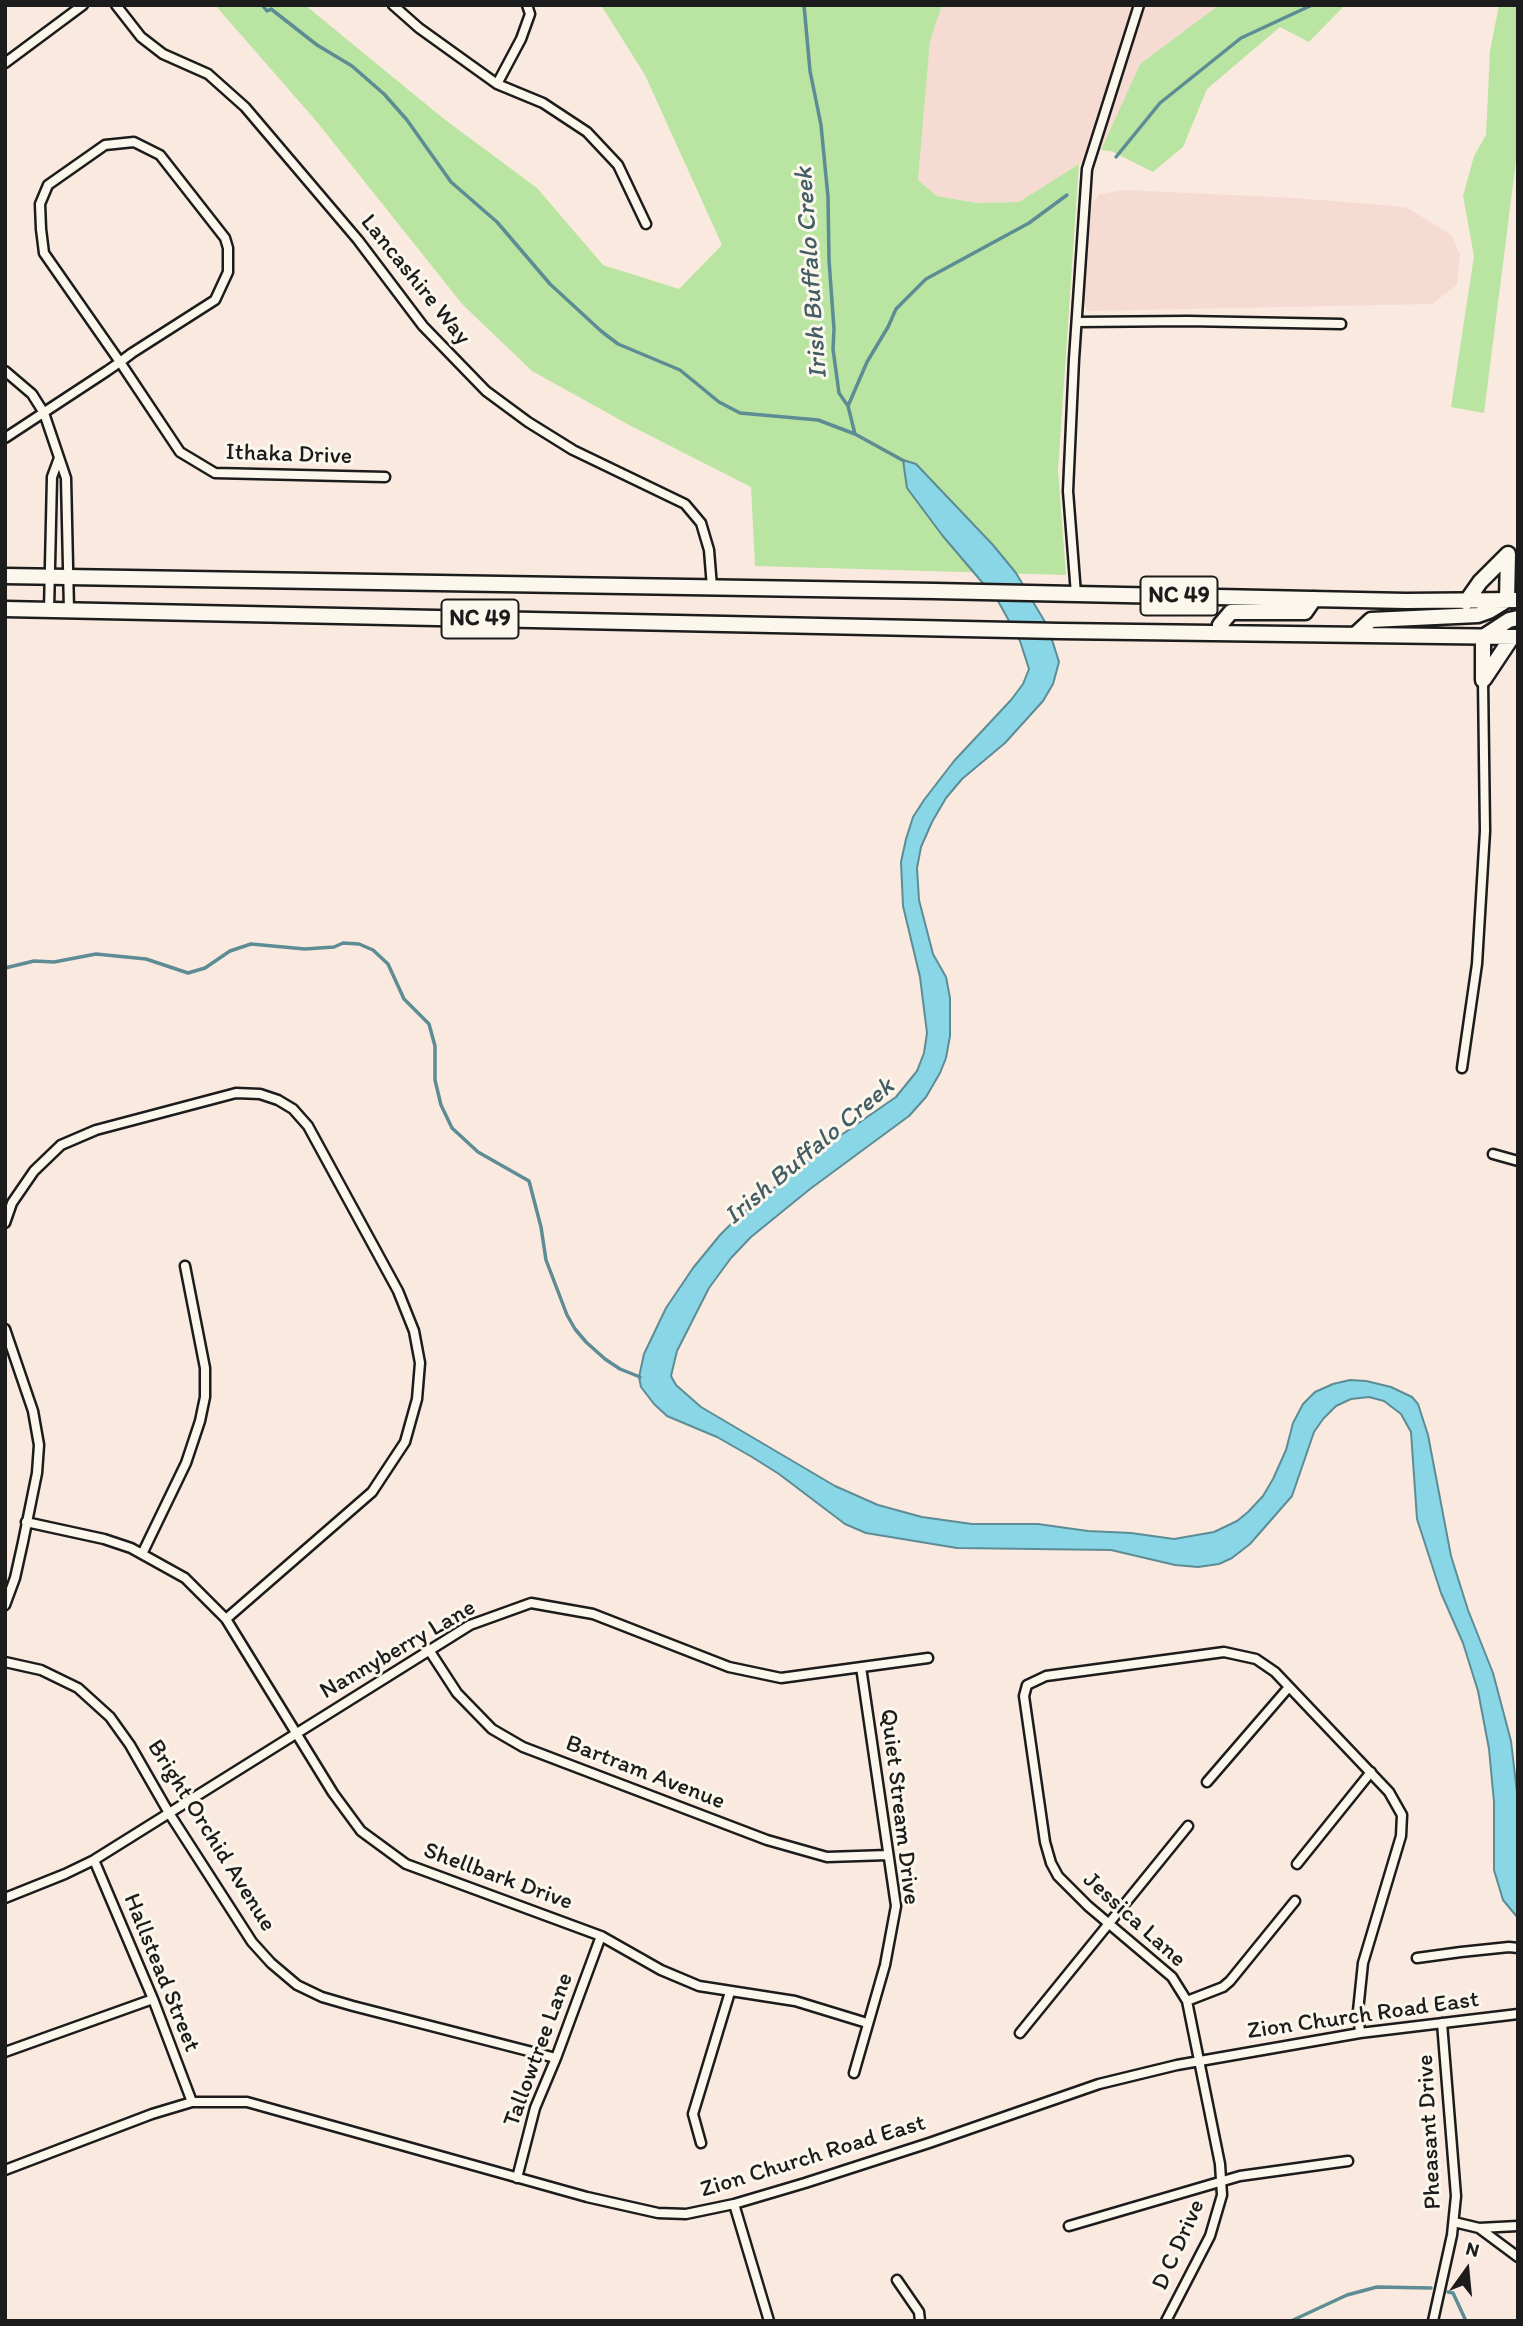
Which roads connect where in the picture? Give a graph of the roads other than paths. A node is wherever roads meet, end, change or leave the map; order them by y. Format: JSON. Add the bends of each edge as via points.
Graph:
{"nodes":[{"id":1,"x":83,"y":5,"type":"edge"},
{"id":2,"x":116,"y":5,"type":"edge"},
{"id":3,"x":393,"y":5,"type":"edge"},
{"id":4,"x":527,"y":5,"type":"edge"},
{"id":5,"x":1139,"y":5,"type":"edge"},
{"id":6,"x":5,"y":63,"type":"edge"},
{"id":7,"x":497,"y":84,"type":"junction"},
{"id":8,"x":646,"y":224,"type":"dead end"},
{"id":9,"x":1077,"y":322,"type":"junction"},
{"id":10,"x":1341,"y":324,"type":"dead end"},
{"id":11,"x":120,"y":362,"type":"junction"},
{"id":12,"x":5,"y":372,"type":"edge"},
{"id":13,"x":44,"y":413,"type":"junction"},
{"id":14,"x":5,"y":438,"type":"edge"},
{"id":15,"x":59,"y":458,"type":"junction"},
{"id":16,"x":386,"y":477,"type":"dead end"},
{"id":17,"x":5,"y":576,"type":"edge"},
{"id":18,"x":50,"y":577,"type":"junction"},
{"id":19,"x":68,"y":577,"type":"junction"},
{"id":20,"x":712,"y":587,"type":"junction"},
{"id":21,"x":1076,"y":594,"type":"junction"},
{"id":22,"x":1314,"y":599,"type":"junction"},
{"id":23,"x":1512,"y":600,"type":"edge"},
{"id":24,"x":1466,"y":602,"type":"junction"},
{"id":25,"x":5,"y":608,"type":"edge"},
{"id":26,"x":49,"y":610,"type":"junction"},
{"id":27,"x":69,"y":610,"type":"junction"},
{"id":28,"x":1518,"y":618,"type":"edge"},
{"id":29,"x":1220,"y":632,"type":"junction"},
{"id":30,"x":1356,"y":634,"type":"junction"},
{"id":31,"x":1483,"y":637,"type":"junction"},
{"id":32,"x":1515,"y":637,"type":"edge"},
{"id":33,"x":1483,"y":680,"type":"junction"},
{"id":34,"x":1462,"y":1068,"type":"dead end"},
{"id":35,"x":1493,"y":1154,"type":"dead end"},
{"id":36,"x":1518,"y":1161,"type":"edge"},
{"id":37,"x":5,"y":1223,"type":"edge"},
{"id":38,"x":186,"y":1266,"type":"dead end"},
{"id":39,"x":5,"y":1329,"type":"edge"},
{"id":40,"x":26,"y":1522,"type":"junction"},
{"id":41,"x":143,"y":1552,"type":"junction"},
{"id":42,"x":5,"y":1605,"type":"edge"},
{"id":43,"x":226,"y":1619,"type":"junction"},
{"id":44,"x":429,"y":1650,"type":"junction"},
{"id":45,"x":928,"y":1658,"type":"dead end"},
{"id":46,"x":5,"y":1662,"type":"edge"},
{"id":47,"x":861,"y":1667,"type":"junction"},
{"id":48,"x":1289,"y":1687,"type":"junction"},
{"id":49,"x":295,"y":1733,"type":"junction"},
{"id":50,"x":1371,"y":1772,"type":"junction"},
{"id":51,"x":1207,"y":1782,"type":"dead end"},
{"id":52,"x":169,"y":1813,"type":"junction"},
{"id":53,"x":1188,"y":1826,"type":"dead end"},
{"id":54,"x":888,"y":1856,"type":"junction"},
{"id":55,"x":94,"y":1860,"type":"junction"},
{"id":56,"x":1297,"y":1864,"type":"dead end"},
{"id":57,"x":5,"y":1898,"type":"edge"},
{"id":58,"x":1294,"y":1901,"type":"dead end"},
{"id":59,"x":1109,"y":1924,"type":"junction"},
{"id":60,"x":601,"y":1936,"type":"junction"},
{"id":61,"x":1518,"y":1948,"type":"edge"},
{"id":62,"x":1417,"y":1958,"type":"dead end"},
{"id":63,"x":730,"y":1992,"type":"junction"},
{"id":64,"x":153,"y":1999,"type":"junction"},
{"id":65,"x":1187,"y":2001,"type":"junction"},
{"id":66,"x":1518,"y":2014,"type":"edge"},
{"id":67,"x":867,"y":2023,"type":"junction"},
{"id":68,"x":1442,"y":2023,"type":"junction"},
{"id":69,"x":1020,"y":2033,"type":"dead end"},
{"id":70,"x":1360,"y":2033,"type":"junction"},
{"id":71,"x":5,"y":2052,"type":"edge"},
{"id":72,"x":556,"y":2058,"type":"junction"},
{"id":73,"x":1199,"y":2060,"type":"junction"},
{"id":74,"x":854,"y":2073,"type":"dead end"},
{"id":75,"x":192,"y":2102,"type":"junction"},
{"id":76,"x":701,"y":2143,"type":"dead end"},
{"id":77,"x":1348,"y":2161,"type":"dead end"},
{"id":78,"x":5,"y":2171,"type":"edge"},
{"id":79,"x":517,"y":2178,"type":"junction"},
{"id":80,"x":1222,"y":2181,"type":"junction"},
{"id":81,"x":734,"y":2204,"type":"junction"},
{"id":82,"x":1454,"y":2222,"type":"junction"},
{"id":83,"x":1069,"y":2225,"type":"dead end"},
{"id":84,"x":1518,"y":2226,"type":"edge"},
{"id":85,"x":1479,"y":2228,"type":"junction"},
{"id":86,"x":1518,"y":2257,"type":"edge"},
{"id":87,"x":897,"y":2280,"type":"dead end"},
{"id":88,"x":769,"y":2321,"type":"edge"},
{"id":89,"x":920,"y":2321,"type":"edge"},
{"id":90,"x":1166,"y":2321,"type":"edge"},
{"id":91,"x":1433,"y":2321,"type":"edge"}],
"edges":[{"from":1,"to":6,"type":"street"},
{"from":2,"to":20,"type":"street","name":"Lancashire Way","via":[[141,37],[163,54],[208,74],[245,107],[358,240],[423,326],[486,391],[573,450],[685,504],[701,523]]},
{"from":3,"to":7,"type":"street"},
{"from":4,"to":7,"type":"street","via":[[530,14],[521,39]]},
{"from":5,"to":9,"type":"street","via":[[1087,169]]},
{"from":7,"to":8,"type":"street","via":[[543,103],[587,132],[618,165]]},
{"from":9,"to":10,"type":"street"},
{"from":9,"to":21,"type":"street","via":[[1068,491]]},
{"from":11,"to":11,"type":"street","via":[[215,300],[228,272],[225,238],[160,155],[134,142],[105,145],[48,184],[40,204],[44,253]]},
{"from":11,"to":13,"type":"street"},
{"from":11,"to":16,"type":"street","name":"Ithaka Drive","via":[[180,452],[215,473]]},
{"from":12,"to":13,"type":"street","via":[[32,394]]},
{"from":13,"to":14,"type":"street"},
{"from":13,"to":15,"type":"street"},
{"from":15,"to":18,"type":"street","via":[[52,477]]},
{"from":15,"to":19,"type":"street","via":[[68,486]]},
{"from":17,"to":18,"type":"highway","number":"NC 49"},
{"from":18,"to":19,"type":"highway","number":"NC 49"},
{"from":18,"to":26,"type":"street"},
{"from":19,"to":20,"type":"highway","number":"NC 49"},
{"from":19,"to":27,"type":"street"},
{"from":20,"to":21,"type":"highway","number":"NC 49"},
{"from":21,"to":22,"type":"highway","number":"NC 49"},
{"from":22,"to":24,"type":"highway","number":"NC 49"},
{"from":22,"to":29,"type":"highway","via":[[1305,612],[1231,612]]},
{"from":23,"to":24,"type":"highway","number":"NC 49"},
{"from":23,"to":24,"type":"highway","via":[[1508,554]]},
{"from":23,"to":30,"type":"highway","via":[[1478,615],[1371,620]]},
{"from":25,"to":26,"type":"highway","number":"NC 49"},
{"from":26,"to":27,"type":"highway","number":"NC 49"},
{"from":27,"to":29,"type":"highway","number":"NC 49"},
{"from":28,"to":31,"type":"highway"},
{"from":29,"to":30,"type":"highway","number":"NC 49"},
{"from":30,"to":31,"type":"highway","number":"NC 49"},
{"from":31,"to":32,"type":"highway","number":"NC 49"},
{"from":31,"to":33,"type":"highway"},
{"from":32,"to":33,"type":"highway"},
{"from":33,"to":34,"type":"street","via":[[1485,831],[1477,964]]},
{"from":35,"to":36,"type":"street"},
{"from":37,"to":43,"type":"street","via":[[12,1203],[34,1171],[61,1146],[96,1130],[236,1093],[278,1100],[308,1126],[414,1331],[420,1363],[417,1399],[405,1442],[372,1492]]},
{"from":38,"to":41,"type":"street","via":[[205,1368],[205,1397],[186,1463]]},
{"from":39,"to":40,"type":"street","via":[[33,1411],[39,1445]]},
{"from":40,"to":41,"type":"street","name":"Shellbark Drive"},
{"from":40,"to":42,"type":"street"},
{"from":41,"to":43,"type":"street","name":"Shellbark Drive","via":[[185,1578]]},
{"from":43,"to":49,"type":"street","name":"Shellbark Drive"},
{"from":44,"to":47,"type":"street","name":"Nannyberry Lane","via":[[470,1625],[531,1603],[593,1614],[729,1667],[781,1678]]},
{"from":44,"to":49,"type":"street","name":"Nannyberry Lane"},
{"from":44,"to":54,"type":"street","name":"Bartram Avenue","via":[[457,1693],[492,1729],[523,1747],[767,1840],[827,1857]]},
{"from":45,"to":47,"type":"street","name":"Nannyberry Lane"},
{"from":46,"to":52,"type":"street","name":"Bright Orchid Avenue","via":[[41,1670],[78,1688],[110,1717]]},
{"from":47,"to":54,"type":"street","name":"Quiet Stream Drive"},
{"from":48,"to":50,"type":"street"},
{"from":48,"to":51,"type":"street"},
{"from":48,"to":59,"type":"street","name":"Jessica Lane","via":[[1255,1659],[1224,1652],[1046,1676],[1027,1685],[1024,1696],[1051,1863],[1058,1876]]},
{"from":49,"to":52,"type":"street","name":"Nannyberry Lane"},
{"from":49,"to":60,"type":"street","name":"Shellbark Drive","via":[[361,1831],[406,1864]]},
{"from":50,"to":56,"type":"street"},
{"from":50,"to":70,"type":"street","via":[[1402,1815],[1401,1836],[1363,1963]]},
{"from":52,"to":55,"type":"street","name":"Nannyberry Lane"},
{"from":52,"to":72,"type":"street","name":"Bright Orchid Avenue","via":[[252,1942],[298,1984],[353,2006]]},
{"from":53,"to":59,"type":"street"},
{"from":54,"to":67,"type":"street","name":"Quiet Stream Drive","via":[[896,1906],[885,1965]]},
{"from":55,"to":57,"type":"street","name":"Nannyberry Lane"},
{"from":55,"to":64,"type":"street","name":"Hallstead Street"},
{"from":58,"to":65,"type":"street","via":[[1230,1982]]},
{"from":59,"to":65,"type":"street","name":"Jessica Lane","via":[[1172,1977]]},
{"from":59,"to":69,"type":"street"},
{"from":60,"to":63,"type":"street","name":"Shellbark Drive","via":[[661,1970],[699,1986]]},
{"from":60,"to":72,"type":"street","name":"Tallowtree Lane"},
{"from":61,"to":62,"type":"street"},
{"from":63,"to":67,"type":"street","name":"Shellbark Drive","via":[[795,2001]]},
{"from":63,"to":76,"type":"street","via":[[693,2114]]},
{"from":64,"to":71,"type":"street"},
{"from":64,"to":75,"type":"street","name":"Hallstead Street"},
{"from":65,"to":73,"type":"street","name":"Jessica Lane"},
{"from":66,"to":68,"type":"street","name":"Zion Church Road East"},
{"from":67,"to":74,"type":"street","name":"Quiet Stream Drive"},
{"from":68,"to":70,"type":"street","name":"Zion Church Road East"},
{"from":68,"to":82,"type":"street","name":"Pheasant Drive","via":[[1456,2196]]},
{"from":70,"to":73,"type":"street","name":"Zion Church Road East"},
{"from":72,"to":79,"type":"street","name":"Tallowtree Lane","via":[[535,2108]]},
{"from":73,"to":80,"type":"street","name":"D C Drive"},
{"from":73,"to":81,"type":"street","name":"Zion Church Road East","via":[[1099,2084]]},
{"from":75,"to":78,"type":"street","name":"Zion Church Road East"},
{"from":75,"to":79,"type":"street","name":"Zion Church Road East","via":[[247,2102]]},
{"from":77,"to":80,"type":"street"},
{"from":79,"to":81,"type":"street","name":"Zion Church Road East","via":[[658,2213],[685,2214]]},
{"from":80,"to":83,"type":"street"},
{"from":80,"to":90,"type":"street","name":"D C Drive","via":[[1210,2236]]},
{"from":81,"to":88,"type":"street"},
{"from":82,"to":85,"type":"street"},
{"from":82,"to":91,"type":"street","name":"Pheasant Drive"},
{"from":84,"to":85,"type":"street"},
{"from":85,"to":86,"type":"street"},
{"from":87,"to":89,"type":"street","via":[[919,2312]]}]}
